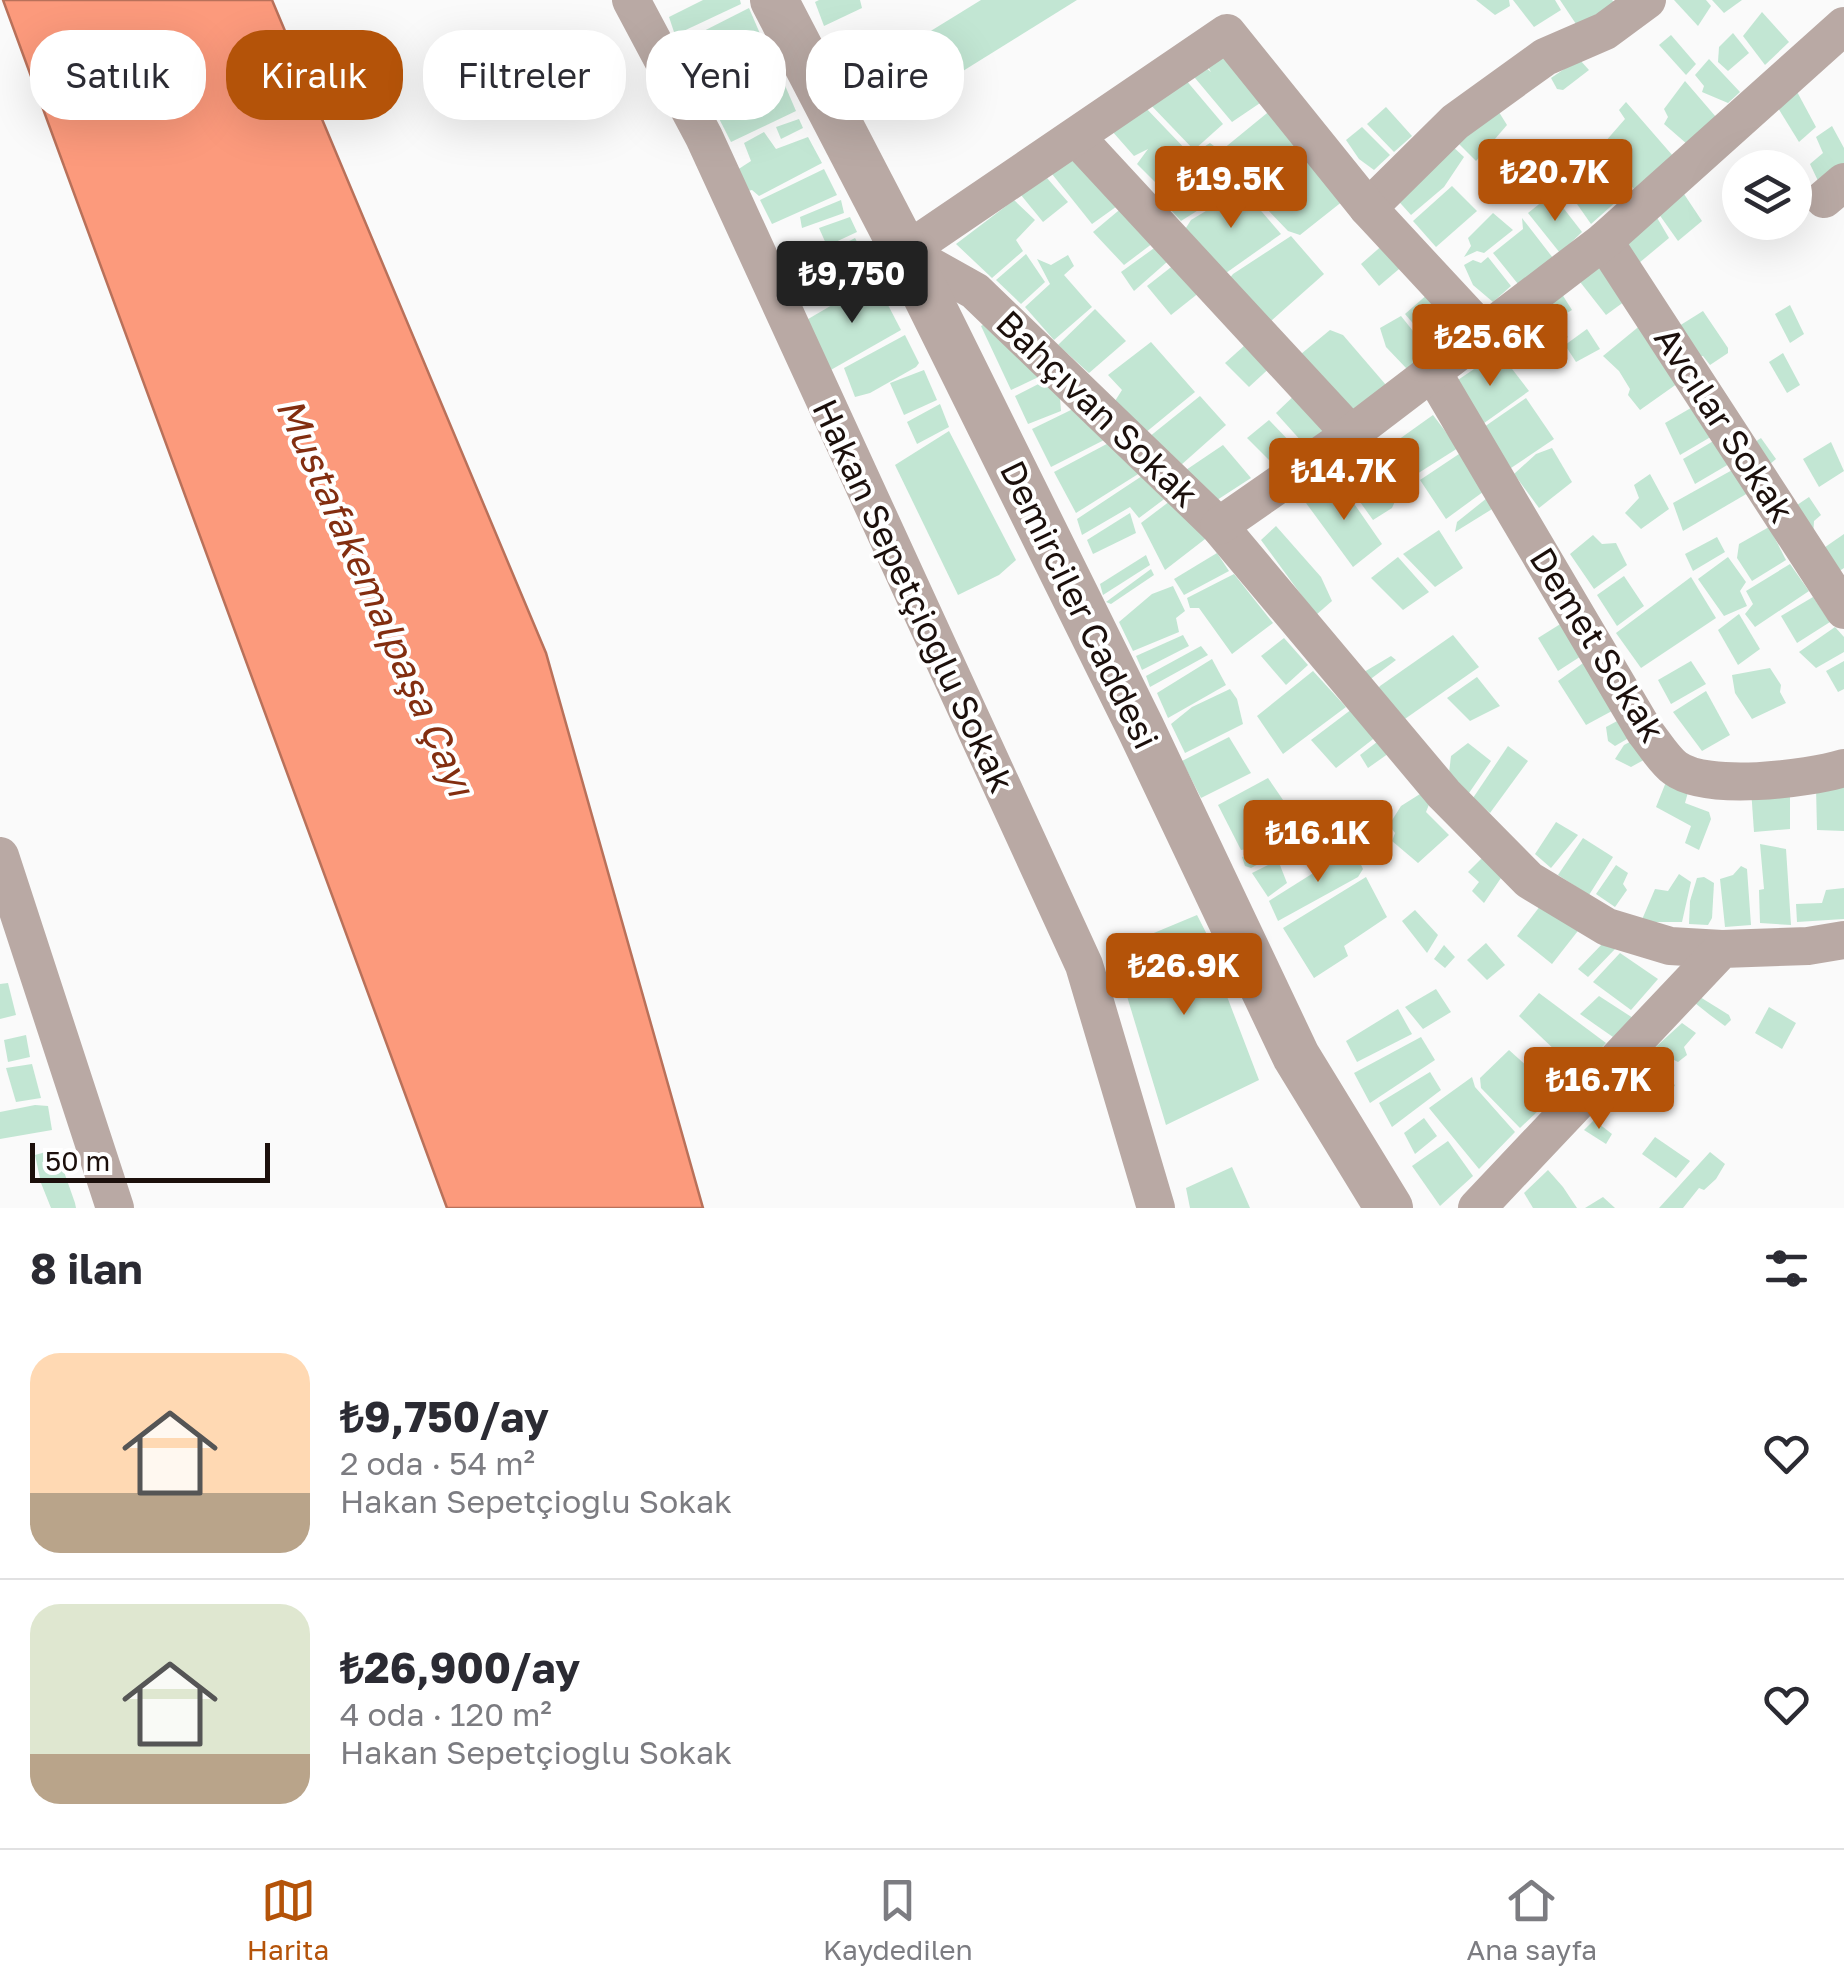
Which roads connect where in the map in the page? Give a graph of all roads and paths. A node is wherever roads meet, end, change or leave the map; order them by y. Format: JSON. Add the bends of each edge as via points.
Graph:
{"nodes":[{"id":1,"x":632,"y":0,"type":"edge"},
{"id":2,"x":774,"y":0,"type":"edge"},
{"id":3,"x":1647,"y":0,"type":"edge"},
{"id":4,"x":1844,"y":26,"type":"edge"},
{"id":5,"x":1077,"y":138,"type":"junction"},
{"id":6,"x":1368,"y":208,"type":"junction"},
{"id":7,"x":1604,"y":240,"type":"junction"},
{"id":8,"x":905,"y":252,"type":"junction"},
{"id":9,"x":1485,"y":334,"type":"junction"},
{"id":10,"x":1432,"y":373,"type":"junction"},
{"id":11,"x":1351,"y":434,"type":"junction"},
{"id":12,"x":1219,"y":526,"type":"junction"},
{"id":13,"x":1839,"y":592,"type":"edge"},
{"id":14,"x":1844,"y":768,"type":"edge"},
{"id":15,"x":0,"y":856,"type":"edge"},
{"id":16,"x":1844,"y":940,"type":"edge"},
{"id":17,"x":1722,"y":949,"type":"junction"},
{"id":18,"x":116,"y":1208,"type":"edge"},
{"id":19,"x":1156,"y":1208,"type":"edge"},
{"id":20,"x":1390,"y":1208,"type":"edge"},
{"id":21,"x":1477,"y":1208,"type":"edge"}],
"edges":[{"from":1,"to":19,"type":"street","name":"Hakan Sepetçioğlu Sokak","via":[[704,137],[1084,966]]},
{"from":2,"to":8,"type":"street","name":"Demirciler Caddesi"},
{"from":3,"to":6,"type":"street","via":[[1605,30],[1545,57],[1455,122]]},
{"from":4,"to":7,"type":"street"},
{"from":5,"to":6,"type":"street","via":[[1227,32]]},
{"from":5,"to":8,"type":"street"},
{"from":5,"to":11,"type":"street"},
{"from":6,"to":9,"type":"street"},
{"from":7,"to":9,"type":"street"},
{"from":7,"to":13,"type":"street","name":"Avcılar Sokak"},
{"from":8,"to":12,"type":"street","name":"Bahçıvan Sokak","via":[[975,292]]},
{"from":8,"to":20,"type":"street","name":"Demirciler Caddesi","via":[[1296,1056]]},
{"from":9,"to":10,"type":"street"},
{"from":10,"to":11,"type":"street"},
{"from":10,"to":14,"type":"street","name":"Demet Sokak","via":[[1645,732],[1675,768],[1701,778],[1807,779]]},
{"from":11,"to":12,"type":"street"},
{"from":12,"to":17,"type":"street","name":"Bahçıvan Sokak","via":[[1444,794],[1529,880],[1607,927],[1670,946]]},
{"from":15,"to":18,"type":"street"},
{"from":16,"to":17,"type":"street","name":"Bahçıvan Sokak"},
{"from":17,"to":21,"type":"street"}]}
